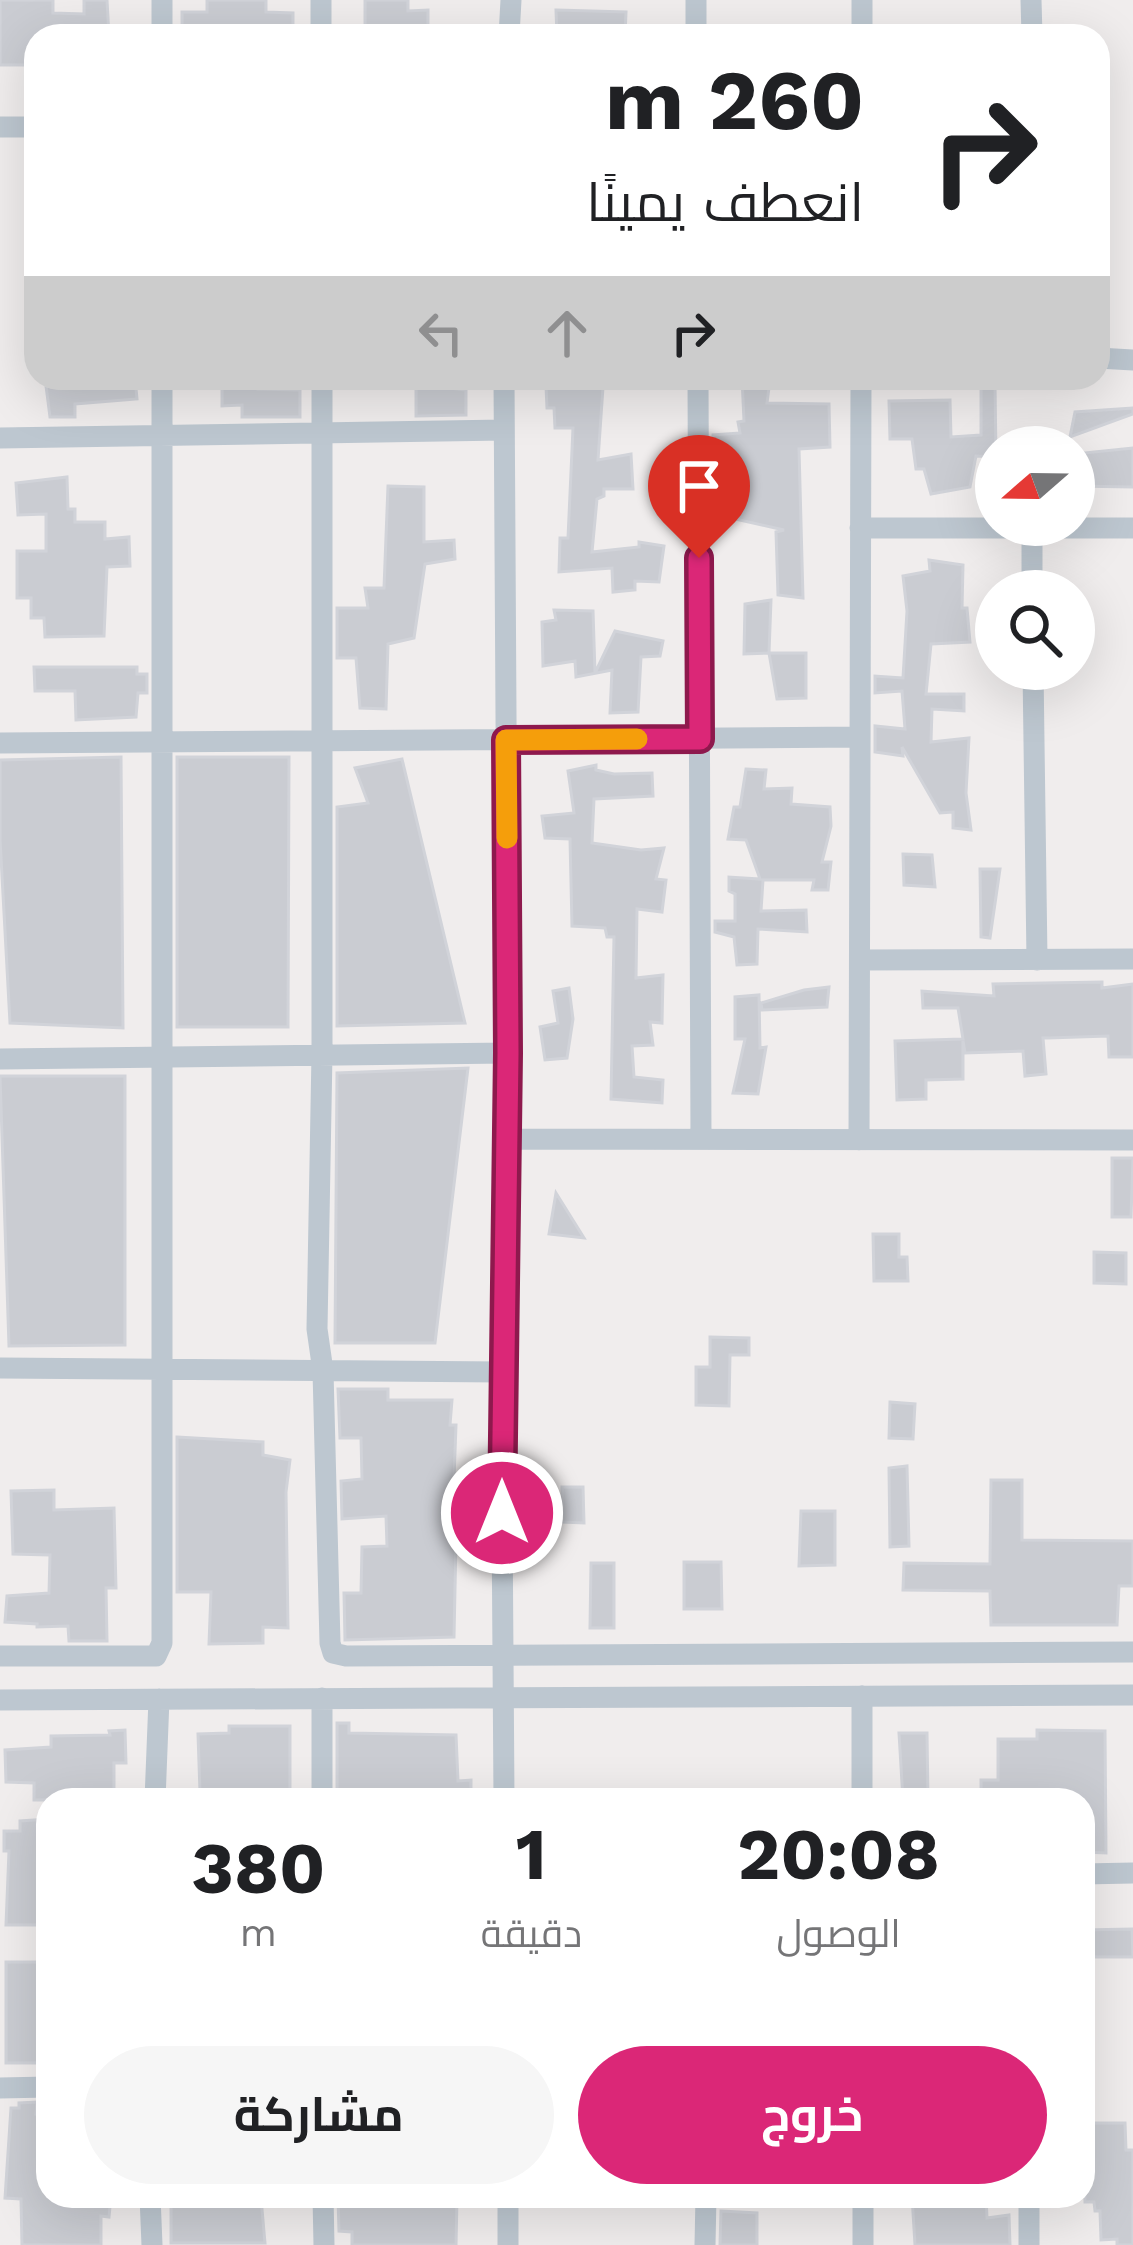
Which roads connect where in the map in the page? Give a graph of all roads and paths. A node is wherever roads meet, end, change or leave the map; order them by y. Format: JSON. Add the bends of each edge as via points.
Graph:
{"nodes":[{"id":1,"x":162,"y":390,"type":"edge"},
{"id":2,"x":322,"y":390,"type":"edge"},
{"id":3,"x":504,"y":390,"type":"edge"},
{"id":4,"x":698,"y":390,"type":"edge"},
{"id":5,"x":861,"y":390,"type":"edge"},
{"id":6,"x":504,"y":430,"type":"junction"},
{"id":7,"x":322,"y":434,"type":"junction"},
{"id":8,"x":162,"y":436,"type":"junction"},
{"id":9,"x":0,"y":438,"type":"edge"},
{"id":10,"x":860,"y":528,"type":"junction"},
{"id":11,"x":975,"y":529,"type":"edge"},
{"id":12,"x":1095,"y":529,"type":"edge"},
{"id":13,"x":1133,"y":529,"type":"edge"},
{"id":14,"x":1033,"y":690,"type":"edge"},
{"id":15,"x":860,"y":737,"type":"junction"},
{"id":16,"x":700,"y":739,"type":"junction"},
{"id":17,"x":506,"y":740,"type":"junction"},
{"id":18,"x":322,"y":741,"type":"junction"},
{"id":19,"x":162,"y":742,"type":"junction"},
{"id":20,"x":0,"y":743,"type":"edge"},
{"id":21,"x":1133,"y":959,"type":"edge"},
{"id":22,"x":860,"y":960,"type":"junction"},
{"id":23,"x":1036,"y":960,"type":"junction"},
{"id":24,"x":322,"y":1053,"type":"junction"},
{"id":25,"x":508,"y":1053,"type":"junction"},
{"id":26,"x":162,"y":1055,"type":"junction"},
{"id":27,"x":0,"y":1059,"type":"edge"},
{"id":28,"x":507,"y":1139,"type":"junction"},
{"id":29,"x":701,"y":1139,"type":"junction"},
{"id":30,"x":859,"y":1140,"type":"junction"},
{"id":31,"x":1133,"y":1140,"type":"edge"},
{"id":32,"x":0,"y":1368,"type":"edge"},
{"id":33,"x":162,"y":1369,"type":"junction"},
{"id":34,"x":323,"y":1371,"type":"junction"},
{"id":35,"x":501,"y":1372,"type":"junction"},
{"id":36,"x":1133,"y":1652,"type":"edge"},
{"id":37,"x":503,"y":1653,"type":"junction"},
{"id":38,"x":0,"y":1656,"type":"edge"},
{"id":39,"x":1133,"y":1695,"type":"edge"},
{"id":40,"x":862,"y":1696,"type":"junction"},
{"id":41,"x":322,"y":1698,"type":"junction"},
{"id":42,"x":503,"y":1698,"type":"junction"},
{"id":43,"x":159,"y":1699,"type":"junction"},
{"id":44,"x":0,"y":1700,"type":"edge"},
{"id":45,"x":155,"y":1788,"type":"edge"},
{"id":46,"x":322,"y":1788,"type":"edge"},
{"id":47,"x":504,"y":1788,"type":"edge"},
{"id":48,"x":862,"y":1788,"type":"edge"},
{"id":49,"x":1095,"y":1874,"type":"edge"},
{"id":50,"x":1133,"y":1874,"type":"edge"},
{"id":51,"x":36,"y":2087,"type":"edge"},
{"id":52,"x":0,"y":2088,"type":"edge"},
{"id":53,"x":150,"y":2208,"type":"edge"},
{"id":54,"x":323,"y":2208,"type":"edge"},
{"id":55,"x":508,"y":2208,"type":"edge"},
{"id":56,"x":706,"y":2208,"type":"edge"},
{"id":57,"x":863,"y":2208,"type":"edge"},
{"id":58,"x":1028,"y":2208,"type":"edge"},
{"id":59,"x":152,"y":2245,"type":"edge"},
{"id":60,"x":323,"y":2245,"type":"edge"},
{"id":61,"x":508,"y":2245,"type":"edge"},
{"id":62,"x":705,"y":2245,"type":"edge"},
{"id":63,"x":863,"y":2245,"type":"edge"},
{"id":64,"x":1029,"y":2245,"type":"edge"}],
"edges":[{"from":1,"to":8,"type":"street"},
{"from":2,"to":7,"type":"street"},
{"from":3,"to":6,"type":"street"},
{"from":4,"to":16,"type":"street"},
{"from":5,"to":10,"type":"street"},
{"from":6,"to":7,"type":"street"},
{"from":6,"to":17,"type":"street"},
{"from":7,"to":8,"type":"street"},
{"from":7,"to":18,"type":"street"},
{"from":8,"to":9,"type":"street"},
{"from":8,"to":19,"type":"street"},
{"from":10,"to":11,"type":"street"},
{"from":10,"to":15,"type":"street"},
{"from":12,"to":13,"type":"street"},
{"from":14,"to":23,"type":"street"},
{"from":15,"to":16,"type":"street"},
{"from":15,"to":22,"type":"street"},
{"from":16,"to":17,"type":"street"},
{"from":16,"to":29,"type":"street"},
{"from":17,"to":18,"type":"street"},
{"from":17,"to":25,"type":"street"},
{"from":18,"to":19,"type":"street"},
{"from":18,"to":24,"type":"street"},
{"from":19,"to":20,"type":"street"},
{"from":19,"to":26,"type":"street"},
{"from":21,"to":23,"type":"street"},
{"from":22,"to":23,"type":"street"},
{"from":22,"to":30,"type":"street"},
{"from":24,"to":25,"type":"street"},
{"from":24,"to":26,"type":"street"},
{"from":24,"to":34,"type":"street"},
{"from":25,"to":28,"type":"street"},
{"from":26,"to":27,"type":"street"},
{"from":26,"to":33,"type":"street"},
{"from":28,"to":29,"type":"street"},
{"from":28,"to":35,"type":"street"},
{"from":29,"to":30,"type":"street"},
{"from":30,"to":31,"type":"street"},
{"from":32,"to":33,"type":"street"},
{"from":33,"to":34,"type":"street"},
{"from":33,"to":38,"type":"street","via":[[160,1652]]},
{"from":34,"to":35,"type":"street"},
{"from":34,"to":37,"type":"street","via":[[333,1653]]},
{"from":35,"to":37,"type":"street"},
{"from":36,"to":37,"type":"street"},
{"from":37,"to":42,"type":"street"},
{"from":39,"to":40,"type":"street"},
{"from":40,"to":42,"type":"street"},
{"from":40,"to":48,"type":"street"},
{"from":41,"to":42,"type":"street"},
{"from":41,"to":43,"type":"street"},
{"from":41,"to":46,"type":"street"},
{"from":42,"to":47,"type":"street"},
{"from":43,"to":44,"type":"street"},
{"from":43,"to":45,"type":"street"},
{"from":49,"to":50,"type":"street"},
{"from":51,"to":52,"type":"street"},
{"from":53,"to":59,"type":"street"},
{"from":54,"to":60,"type":"street"},
{"from":55,"to":61,"type":"street"},
{"from":56,"to":62,"type":"street"},
{"from":57,"to":63,"type":"street"},
{"from":58,"to":64,"type":"street"}]}
